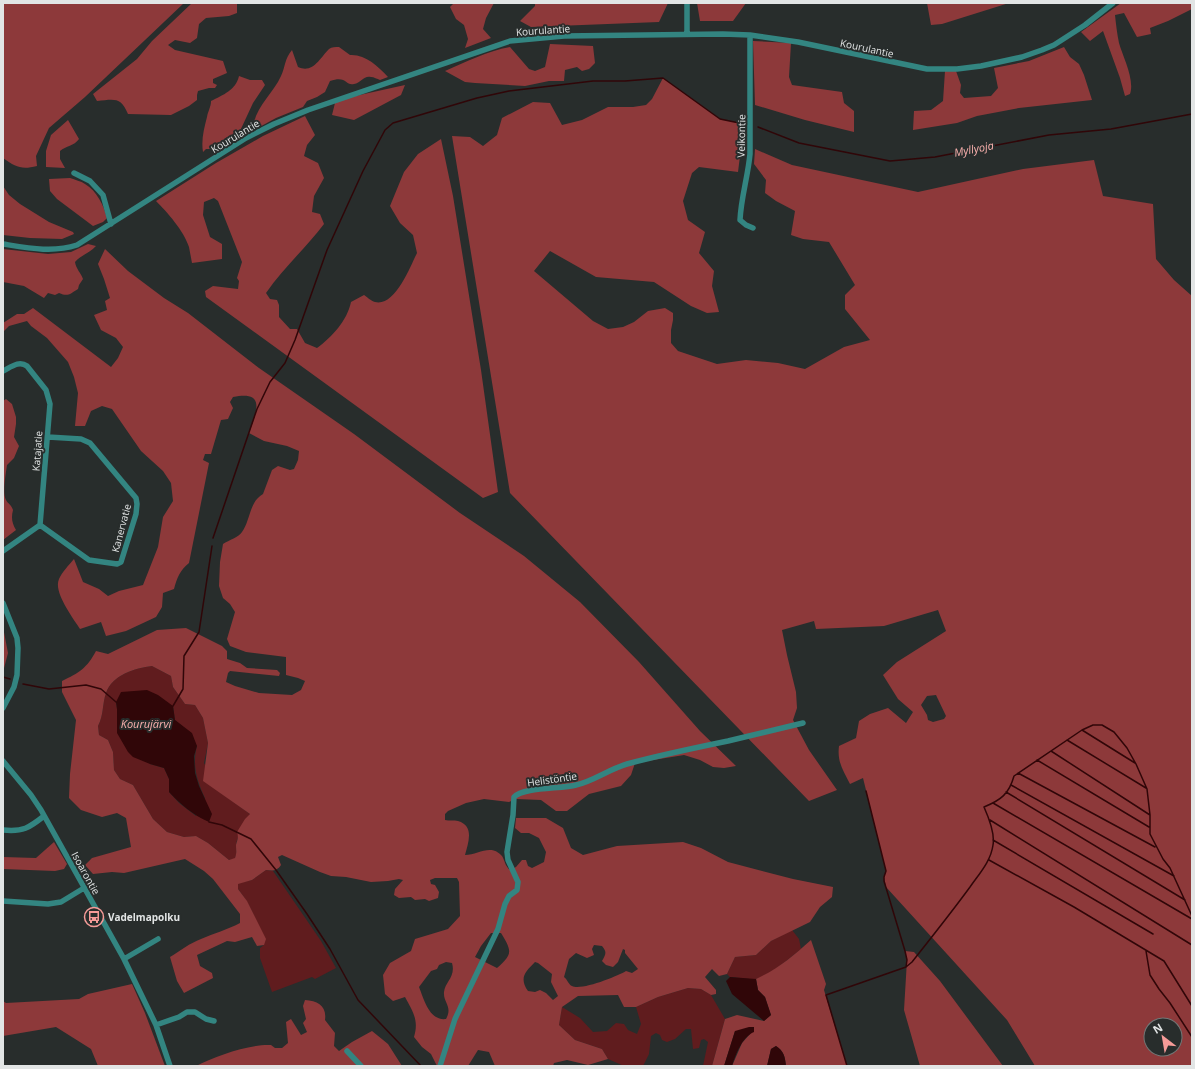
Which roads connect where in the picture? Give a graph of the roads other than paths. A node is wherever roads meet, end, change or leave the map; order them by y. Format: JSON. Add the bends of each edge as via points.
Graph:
{"nodes":[{"id":1,"x":687,"y":3,"type":"edge"},
{"id":2,"x":1114,"y":3,"type":"edge"},
{"id":3,"x":687,"y":34,"type":"junction"},
{"id":4,"x":750,"y":35,"type":"junction"},
{"id":5,"x":74,"y":173,"type":"dead end"},
{"id":6,"x":111,"y":224,"type":"junction"},
{"id":7,"x":753,"y":228,"type":"dead end"},
{"id":8,"x":3,"y":244,"type":"edge"},
{"id":9,"x":3,"y":371,"type":"edge"},
{"id":10,"x":48,"y":437,"type":"junction"},
{"id":11,"x":40,"y":525,"type":"junction"},
{"id":12,"x":3,"y":551,"type":"edge"},
{"id":13,"x":3,"y":602,"type":"edge"},
{"id":14,"x":3,"y":708,"type":"edge"},
{"id":15,"x":803,"y":723,"type":"dead end"},
{"id":16,"x":3,"y":761,"type":"edge"},
{"id":17,"x":44,"y":816,"type":"junction"},
{"id":18,"x":3,"y":830,"type":"edge"},
{"id":19,"x":84,"y":888,"type":"junction"},
{"id":20,"x":3,"y":901,"type":"edge"},
{"id":21,"x":158,"y":939,"type":"dead end"},
{"id":22,"x":124,"y":959,"type":"junction"},
{"id":23,"x":214,"y":1021,"type":"dead end"},
{"id":24,"x":156,"y":1025,"type":"junction"},
{"id":25,"x":347,"y":1051,"type":"dead end"},
{"id":26,"x":170,"y":1066,"type":"edge"},
{"id":27,"x":361,"y":1066,"type":"edge"},
{"id":28,"x":440,"y":1066,"type":"edge"}],
"edges":[{"from":1,"to":3,"type":"street"},
{"from":2,"to":4,"type":"street","name":"Kourulantie","via":[[1054,45],[1009,60],[957,69],[927,69],[798,42]]},
{"from":3,"to":4,"type":"street","name":"Kourulantie"},
{"from":3,"to":6,"type":"street","name":"Kourulantie","via":[[564,36],[510,41],[274,124],[246,138]]},
{"from":4,"to":7,"type":"street","name":"Veikontie","via":[[750,154],[740,220]]},
{"from":5,"to":6,"type":"street","via":[[90,181],[103,195]]},
{"from":6,"to":8,"type":"street","name":"Kourulantie","via":[[67,248],[56,250]]},
{"from":9,"to":10,"type":"street","name":"Katajatie","via":[[16,364],[24,364],[46,390],[50,404]]},
{"from":10,"to":11,"type":"street","name":"Katajatie"},
{"from":10,"to":11,"type":"street","name":"Kanervatie","via":[[81,439],[90,443],[132,491],[137,504],[121,562],[117,564],[89,560]]},
{"from":11,"to":12,"type":"street"},
{"from":13,"to":14,"type":"street","via":[[17,638],[18,648],[17,675]]},
{"from":15,"to":28,"type":"street","name":"Helistöntie","via":[[630,763],[576,785],[516,795],[507,852],[518,882],[517,890],[504,904],[498,929],[455,1019]]},
{"from":16,"to":17,"type":"street","name":"Isoarontie","via":[[31,795]]},
{"from":17,"to":18,"type":"street","via":[[31,826],[17,831]]},
{"from":17,"to":19,"type":"street","name":"Isoarontie"},
{"from":19,"to":20,"type":"street","via":[[61,902],[48,904]]},
{"from":19,"to":22,"type":"street","name":"Isoarontie"},
{"from":21,"to":22,"type":"street"},
{"from":22,"to":24,"type":"street","name":"Isoarontie"},
{"from":23,"to":24,"type":"street","via":[[195,1012],[187,1012]]},
{"from":24,"to":26,"type":"street","name":"Isoarontie"},
{"from":25,"to":27,"type":"street"}]}
